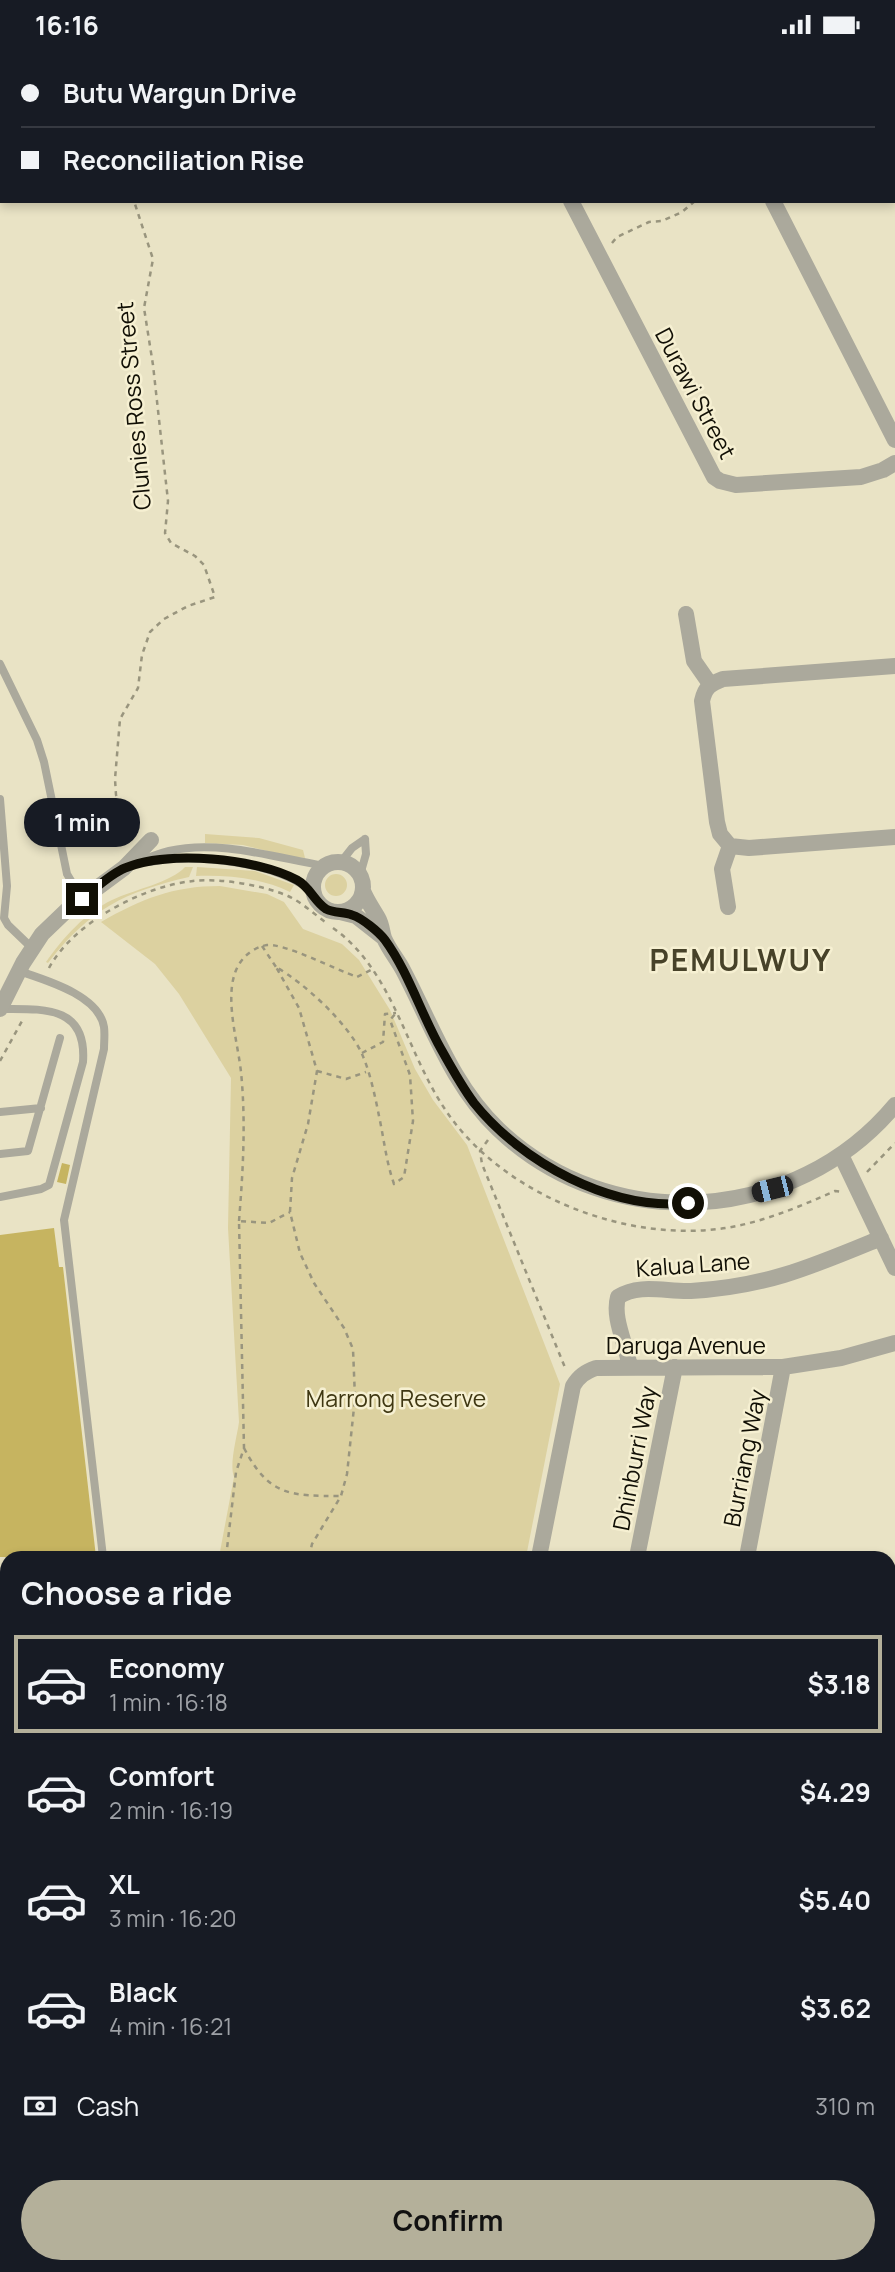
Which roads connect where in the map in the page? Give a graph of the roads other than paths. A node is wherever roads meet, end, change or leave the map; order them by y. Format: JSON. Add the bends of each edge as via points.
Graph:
{"nodes":[{"id":1,"x":572,"y":203,"type":"edge"},
{"id":2,"x":774,"y":203,"type":"edge"},
{"id":3,"x":895,"y":440,"type":"edge"},
{"id":4,"x":895,"y":463,"type":"edge"},
{"id":5,"x":686,"y":614,"type":"dead end"},
{"id":6,"x":0,"y":664,"type":"edge"},
{"id":7,"x":895,"y":666,"type":"edge"},
{"id":8,"x":710,"y":684,"type":"junction"},
{"id":9,"x":0,"y":799,"type":"edge"},
{"id":10,"x":895,"y":837,"type":"edge"},
{"id":11,"x":151,"y":840,"type":"dead end"},
{"id":12,"x":730,"y":846,"type":"junction"},
{"id":13,"x":333,"y":864,"type":"junction"},
{"id":14,"x":124,"y":868,"type":"junction"},
{"id":15,"x":362,"y":883,"type":"junction"},
{"id":16,"x":314,"y":895,"type":"junction"},
{"id":17,"x":82,"y":899,"type":"junction"},
{"id":18,"x":727,"y":907,"type":"dead end"},
{"id":19,"x":340,"y":912,"type":"junction"},
{"id":20,"x":384,"y":938,"type":"junction"},
{"id":21,"x":33,"y":949,"type":"junction"},
{"id":22,"x":19,"y":971,"type":"junction"},
{"id":23,"x":0,"y":1009,"type":"edge"},
{"id":24,"x":60,"y":1038,"type":"dead end"},
{"id":25,"x":895,"y":1105,"type":"edge"},
{"id":26,"x":41,"y":1108,"type":"junction"},
{"id":27,"x":0,"y":1112,"type":"edge"},
{"id":28,"x":0,"y":1154,"type":"edge"},
{"id":29,"x":841,"y":1155,"type":"junction"},
{"id":30,"x":0,"y":1197,"type":"edge"},
{"id":31,"x":881,"y":1238,"type":"junction"},
{"id":32,"x":895,"y":1268,"type":"edge"},
{"id":33,"x":895,"y":1343,"type":"edge"},
{"id":34,"x":674,"y":1367,"type":"junction"},
{"id":35,"x":783,"y":1367,"type":"junction"},
{"id":36,"x":630,"y":1369,"type":"junction"},
{"id":37,"x":102,"y":1551,"type":"edge"},
{"id":38,"x":539,"y":1551,"type":"edge"},
{"id":39,"x":638,"y":1551,"type":"edge"},
{"id":40,"x":748,"y":1551,"type":"edge"}],
"edges":[{"from":1,"to":4,"type":"street","name":"Durawi Street","via":[[710,472],[720,481],[736,485],[861,477]]},
{"from":2,"to":3,"type":"street"},
{"from":5,"to":8,"type":"street","via":[[694,661]]},
{"from":6,"to":17,"type":"lane","via":[[37,740],[67,874]]},
{"from":7,"to":8,"type":"street","via":[[723,679]]},
{"from":8,"to":12,"type":"street","via":[[702,701],[720,834]]},
{"from":9,"to":21,"type":"lane","via":[[7,886],[4,918]]},
{"from":10,"to":12,"type":"street"},
{"from":11,"to":14,"type":"street"},
{"from":12,"to":18,"type":"street","via":[[722,869]]},
{"from":13,"to":14,"type":"lane","via":[[200,849],[172,850]]},
{"from":13,"to":15,"type":"street","via":[[349,864]]},
{"from":13,"to":15,"type":"lane","via":[[365,839]]},
{"from":13,"to":16,"type":"street","via":[[314,878]]},
{"from":14,"to":16,"type":"lane","via":[[159,860],[229,862],[275,870],[307,885]]},
{"from":14,"to":17,"type":"street"},
{"from":15,"to":19,"type":"street","via":[[355,905]]},
{"from":15,"to":20,"type":"street"},
{"from":16,"to":19,"type":"street","via":[[324,908]]},
{"from":17,"to":21,"type":"street"},
{"from":19,"to":20,"type":"street","via":[[356,916]]},
{"from":20,"to":29,"type":"street","via":[[474,1102],[499,1130],[575,1181],[649,1201],[730,1200],[772,1189]]},
{"from":21,"to":22,"type":"street"},
{"from":22,"to":23,"type":"street"},
{"from":22,"to":37,"type":"lane","via":[[81,996],[95,1008],[104,1025],[104,1049],[64,1220]]},
{"from":23,"to":30,"type":"lane","via":[[44,1009],[68,1018],[84,1045],[49,1185]]},
{"from":24,"to":26,"type":"lane"},
{"from":25,"to":29,"type":"street"},
{"from":26,"to":27,"type":"lane"},
{"from":26,"to":28,"type":"lane","via":[[28,1151]]},
{"from":29,"to":31,"type":"street"},
{"from":31,"to":32,"type":"street"},
{"from":31,"to":36,"type":"street","name":"Kalua Lane","via":[[786,1276],[752,1284],[721,1290],[626,1291],[618,1297],[616,1313]]},
{"from":33,"to":35,"type":"street","name":"Daruga Avenue"},
{"from":34,"to":35,"type":"street","name":"Daruga Avenue"},
{"from":34,"to":36,"type":"street","name":"Daruga Avenue"},
{"from":34,"to":39,"type":"street","name":"Dhinburri Way"},
{"from":35,"to":40,"type":"street","name":"Burriang Way"},
{"from":36,"to":38,"type":"street","name":"Daruga Avenue","via":[[596,1368],[577,1378],[573,1386]]}]}
